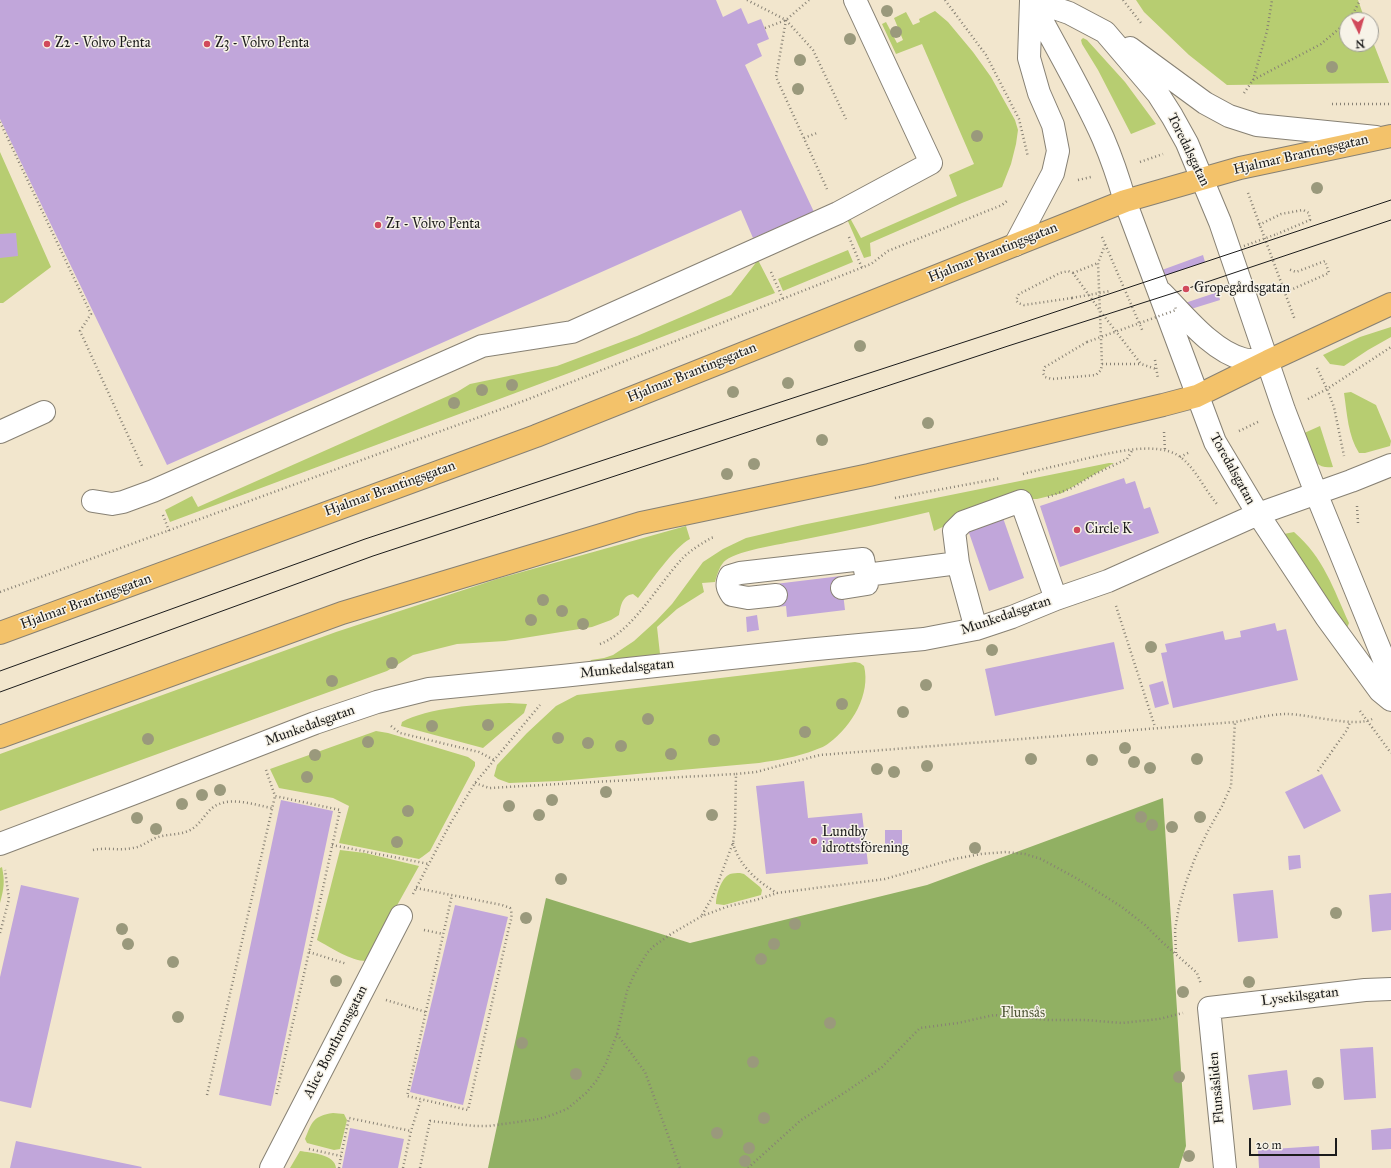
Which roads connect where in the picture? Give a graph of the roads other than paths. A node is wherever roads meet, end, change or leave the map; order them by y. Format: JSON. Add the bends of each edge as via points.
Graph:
{"nodes":[{"id":1,"x":855,"y":0,"type":"edge"},
{"id":2,"x":1031,"y":0,"type":"edge"},
{"id":3,"x":1105,"y":32,"type":"junction"},
{"id":4,"x":1386,"y":137,"type":"edge"},
{"id":5,"x":1203,"y":179,"type":"junction"},
{"id":6,"x":1125,"y":201,"type":"junction"},
{"id":7,"x":1015,"y":245,"type":"junction"},
{"id":8,"x":1157,"y":288,"type":"junction"},
{"id":9,"x":1391,"y":304,"type":"edge"},
{"id":10,"x":1268,"y":361,"type":"junction"},
{"id":11,"x":1197,"y":396,"type":"junction"},
{"id":12,"x":44,"y":412,"type":"dead end"},
{"id":13,"x":0,"y":432,"type":"edge"},
{"id":14,"x":1391,"y":465,"type":"edge"},
{"id":15,"x":1316,"y":493,"type":"junction"},
{"id":16,"x":93,"y":501,"type":"dead end"},
{"id":17,"x":1258,"y":514,"type":"junction"},
{"id":18,"x":958,"y":563,"type":"junction"},
{"id":19,"x":866,"y":575,"type":"junction"},
{"id":20,"x":842,"y":588,"type":"dead end"},
{"id":21,"x":776,"y":595,"type":"dead end"},
{"id":22,"x":1056,"y":599,"type":"junction"},
{"id":23,"x":976,"y":629,"type":"junction"},
{"id":24,"x":0,"y":634,"type":"edge"},
{"id":25,"x":1391,"y":677,"type":"edge"},
{"id":26,"x":1384,"y":708,"type":"edge"},
{"id":27,"x":0,"y":737,"type":"edge"},
{"id":28,"x":0,"y":844,"type":"edge"},
{"id":29,"x":402,"y":916,"type":"road end"},
{"id":30,"x":1391,"y":989,"type":"edge"},
{"id":31,"x":1209,"y":1008,"type":"joint"},
{"id":32,"x":271,"y":1168,"type":"edge"},
{"id":33,"x":1225,"y":1168,"type":"edge"}],
"edges":[{"from":1,"to":16,"type":"street","via":[[932,163],[842,210],[572,332],[482,346],[153,491],[112,504]]},
{"from":2,"to":3,"type":"street","name":"Toredalsgatan","via":[[1069,13]]},
{"from":2,"to":6,"type":"street","name":"Toredalsgatan","via":[[1082,93],[1115,167]]},
{"from":2,"to":7,"type":"street","via":[[1029,58],[1053,125],[1058,151],[1053,173]]},
{"from":3,"to":4,"type":"street","via":[[1205,103],[1229,116],[1257,125]]},
{"from":3,"to":5,"type":"street","name":"Toredalsgatan","via":[[1158,94],[1187,143]]},
{"from":4,"to":5,"type":"main road","name":"Hjalmar Brantingsgatan","via":[[1240,168]]},
{"from":5,"to":6,"type":"main road","name":"Hjalmar Brantingsgatan"},
{"from":5,"to":10,"type":"street","name":"Toredalsgatan"},
{"from":6,"to":7,"type":"main road","name":"Hjalmar Brantingsgatan"},
{"from":6,"to":8,"type":"street","name":"Toredalsgatan"},
{"from":7,"to":24,"type":"main road","name":"Hjalmar Brantingsgatan","via":[[536,436]]},
{"from":8,"to":10,"type":"street","name":"Toredalsgatan","via":[[1203,334],[1224,351],[1244,359]]},
{"from":8,"to":11,"type":"street","name":"Toredalsgatan"},
{"from":9,"to":10,"type":"main road"},
{"from":10,"to":11,"type":"main road"},
{"from":10,"to":15,"type":"street","name":"Toredalsgatan"},
{"from":11,"to":17,"type":"street","name":"Toredalsgatan","via":[[1215,442]]},
{"from":11,"to":27,"type":"main road","via":[[870,476],[641,523],[342,613]]},
{"from":12,"to":13,"type":"street"},
{"from":14,"to":15,"type":"street"},
{"from":15,"to":17,"type":"street","name":"Toredalsgatan"},
{"from":15,"to":25,"type":"street","name":"Toredalsgatan"},
{"from":17,"to":22,"type":"street","name":"Munkedalsgatan","via":[[1108,581]]},
{"from":17,"to":26,"type":"street","name":"Toredalsgatan","via":[[1326,617],[1380,691]]},
{"from":18,"to":19,"type":"street"},
{"from":18,"to":22,"type":"street","via":[[954,531],[963,522],[1021,501]]},
{"from":18,"to":23,"type":"street"},
{"from":19,"to":20,"type":"street","via":[[867,584]]},
{"from":19,"to":21,"type":"street","via":[[863,559],[740,572],[730,576],[726,582],[732,595],[748,598]]},
{"from":22,"to":23,"type":"street","name":"Munkedalsgatan"},
{"from":23,"to":28,"type":"street","name":"Munkedalsgatan","via":[[924,639],[429,689],[377,702],[315,723]]},
{"from":29,"to":32,"type":"street","name":"Alice Bonthronsgatan"},
{"from":30,"to":31,"type":"street","name":"Lysekilsgatan"},
{"from":31,"to":33,"type":"street","name":"Flunsåsliden"}]}
